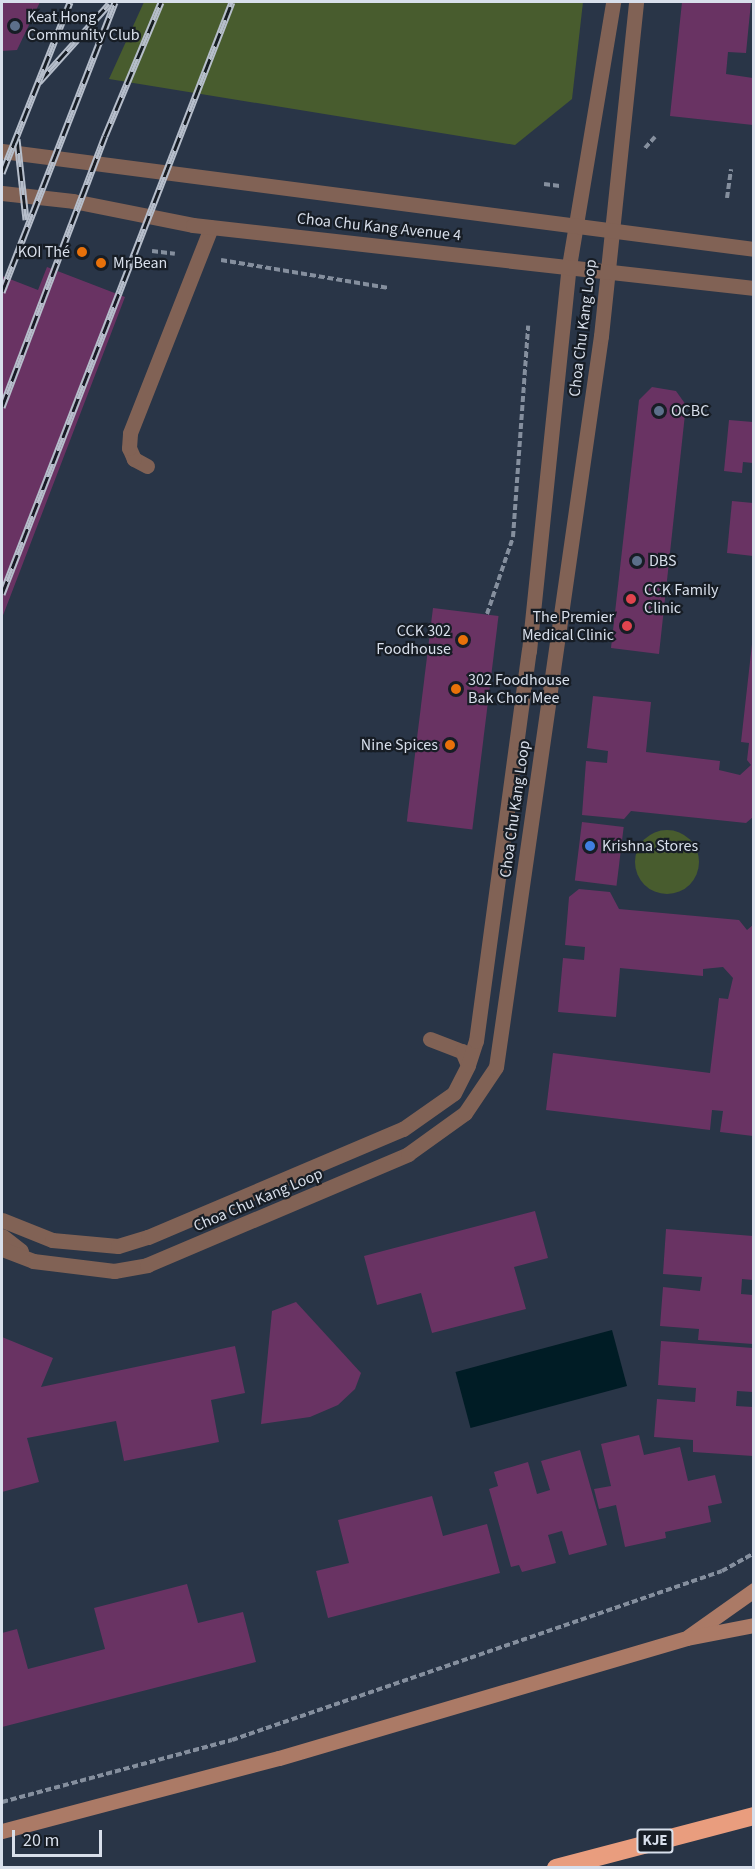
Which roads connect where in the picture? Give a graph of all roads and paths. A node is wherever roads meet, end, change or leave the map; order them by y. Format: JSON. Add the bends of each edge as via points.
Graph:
{"nodes":[{"id":1,"x":613,"y":2,"type":"edge"},
{"id":2,"x":636,"y":2,"type":"edge"},
{"id":3,"x":2,"y":151,"type":"edge"},
{"id":4,"x":731,"y":169,"type":"dead end"},
{"id":5,"x":2,"y":193,"type":"edge"},
{"id":6,"x":727,"y":198,"type":"dead end"},
{"id":7,"x":576,"y":225,"type":"junction"},
{"id":8,"x":211,"y":226,"type":"junction"},
{"id":9,"x":612,"y":228,"type":"junction"},
{"id":10,"x":753,"y":249,"type":"edge"},
{"id":11,"x":152,"y":251,"type":"dead end"},
{"id":12,"x":200,"y":256,"type":"junction"},
{"id":13,"x":569,"y":266,"type":"junction"},
{"id":14,"x":609,"y":271,"type":"junction"},
{"id":15,"x":390,"y":288,"type":"dead end"},
{"id":16,"x":753,"y":288,"type":"edge"},
{"id":17,"x":528,"y":326,"type":"dead end"},
{"id":18,"x":147,"y":466,"type":"dead end"},
{"id":19,"x":487,"y":615,"type":"dead end"},
{"id":20,"x":503,"y":1025,"type":"junction"},
{"id":21,"x":430,"y":1039,"type":"dead end"},
{"id":22,"x":468,"y":1065,"type":"junction"},
{"id":23,"x":2,"y":1220,"type":"edge"},
{"id":24,"x":181,"y":1225,"type":"junction"},
{"id":25,"x":2,"y":1236,"type":"edge"},
{"id":26,"x":214,"y":1239,"type":"junction"},
{"id":27,"x":2,"y":1249,"type":"edge"},
{"id":28,"x":33,"y":1260,"type":"junction"},
{"id":29,"x":753,"y":1553,"type":"edge"},
{"id":30,"x":753,"y":1590,"type":"edge"},
{"id":31,"x":753,"y":1625,"type":"edge"},
{"id":32,"x":687,"y":1638,"type":"junction"},
{"id":33,"x":2,"y":1802,"type":"edge"},
{"id":34,"x":753,"y":1816,"type":"edge"},
{"id":35,"x":2,"y":1831,"type":"edge"},
{"id":36,"x":556,"y":1868,"type":"edge"}],
"edges":[{"from":1,"to":7,"type":"street","name":"Choa Chu Kang Loop"},
{"from":2,"to":9,"type":"street","name":"Choa Chu Kang Loop"},
{"from":3,"to":7,"type":"street","name":"Choa Chu Kang Avenue 4"},
{"from":4,"to":6,"type":"path"},
{"from":5,"to":8,"type":"street","name":"Choa Chu Kang Avenue 4","via":[[73,201]]},
{"from":7,"to":9,"type":"street","name":"Choa Chu Kang Avenue 4"},
{"from":7,"to":13,"type":"street","name":"Choa Chu Kang Loop"},
{"from":8,"to":12,"type":"street"},
{"from":8,"to":13,"type":"street","name":"Choa Chu Kang Avenue 4"},
{"from":9,"to":10,"type":"street","name":"Choa Chu Kang Avenue 4"},
{"from":9,"to":14,"type":"street","name":"Choa Chu Kang Loop"},
{"from":11,"to":12,"type":"path"},
{"from":12,"to":15,"type":"path"},
{"from":12,"to":18,"type":"street","via":[[130,433],[129,448],[134,459]]},
{"from":13,"to":14,"type":"street","name":"Choa Chu Kang Avenue 4"},
{"from":13,"to":22,"type":"street","name":"Choa Chu Kang Loop","via":[[529,651],[476,1041]]},
{"from":14,"to":16,"type":"street","name":"Choa Chu Kang Avenue 4"},
{"from":14,"to":20,"type":"street","name":"Choa Chu Kang Loop"},
{"from":17,"to":19,"type":"path","via":[[513,537]]},
{"from":20,"to":22,"type":"street"},
{"from":20,"to":26,"type":"street","name":"Choa Chu Kang Loop","via":[[496,1067],[465,1113],[442,1132],[408,1154]]},
{"from":21,"to":22,"type":"street","via":[[462,1051]]},
{"from":22,"to":24,"type":"street","name":"Choa Chu Kang Loop","via":[[454,1093],[404,1129]]},
{"from":23,"to":24,"type":"street","name":"Choa Chu Kang Loop","via":[[52,1240],[118,1246]]},
{"from":24,"to":26,"type":"street","via":[[204,1227]]},
{"from":25,"to":28,"type":"street"},
{"from":26,"to":28,"type":"street","name":"Choa Chu Kang Loop","via":[[147,1265],[114,1271]]},
{"from":27,"to":28,"type":"street","name":"Choa Chu Kang Loop"},
{"from":29,"to":33,"type":"path","via":[[722,1571],[232,1740]]},
{"from":30,"to":32,"type":"main road"},
{"from":31,"to":32,"type":"main road"},
{"from":32,"to":35,"type":"main road","via":[[279,1758]]},
{"from":34,"to":36,"type":"highway","number":"KJE"}]}
